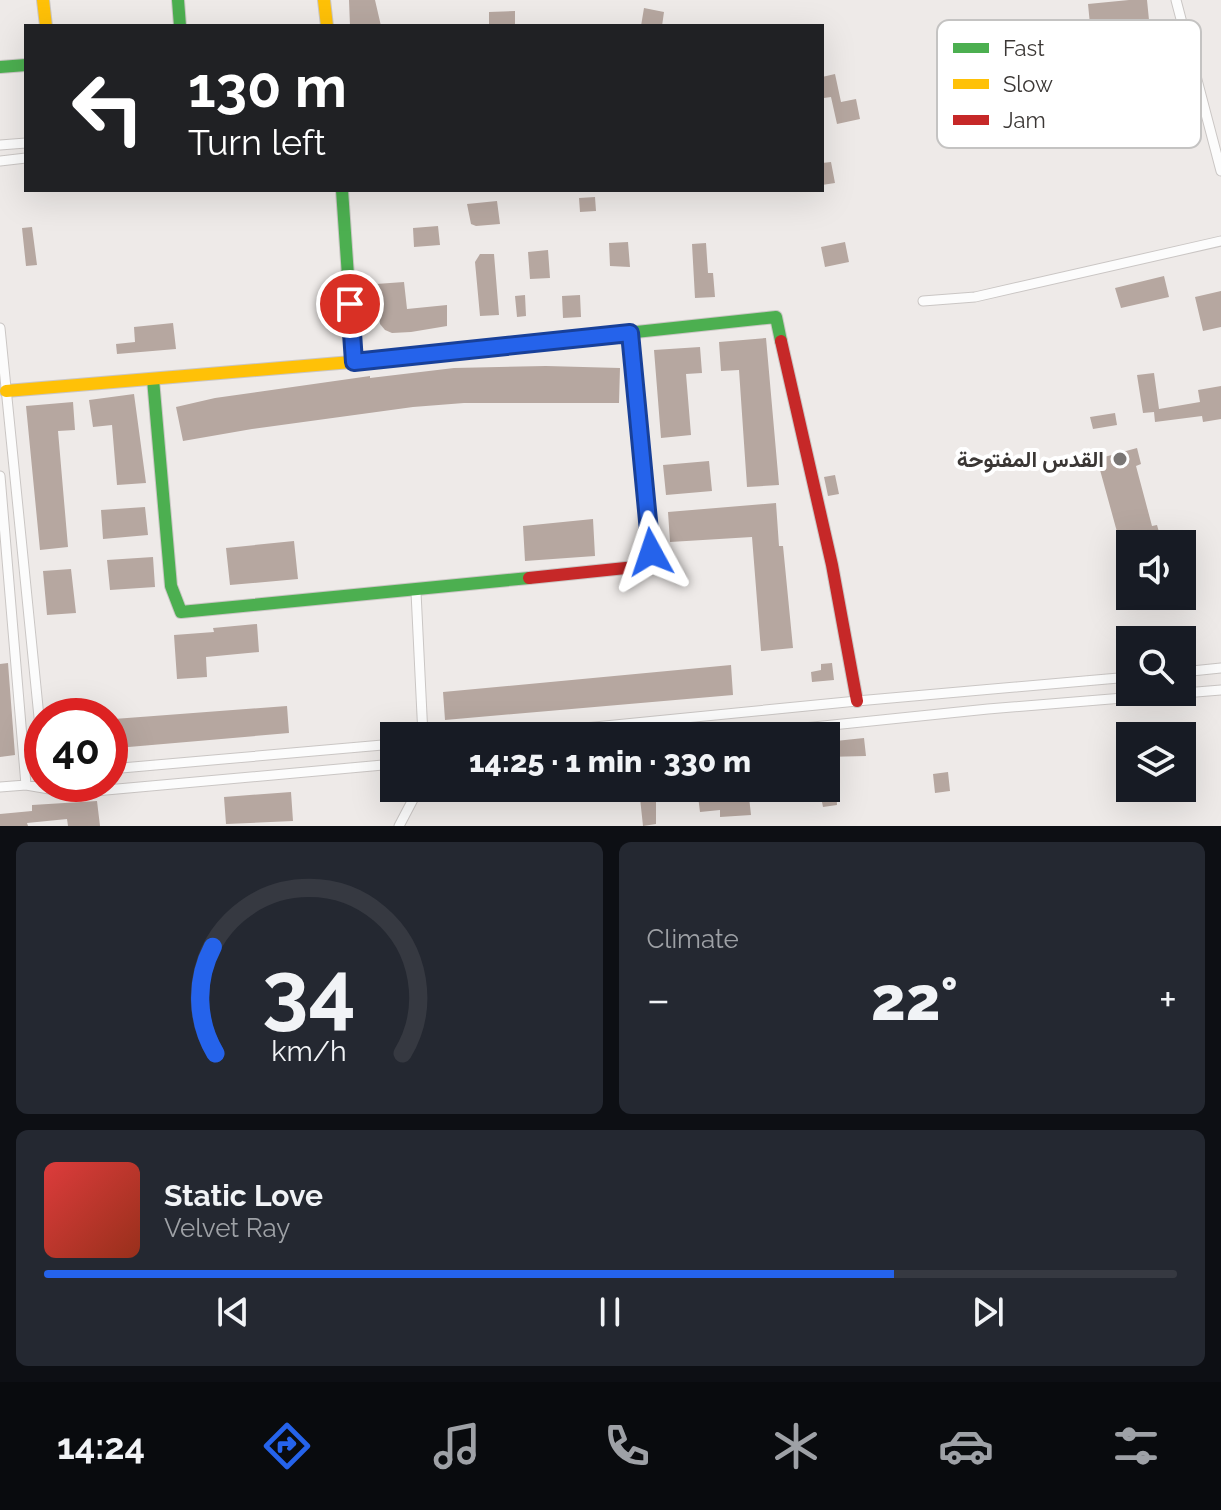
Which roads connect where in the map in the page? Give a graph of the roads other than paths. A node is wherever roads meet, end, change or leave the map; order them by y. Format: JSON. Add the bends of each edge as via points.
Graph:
{"nodes":[{"id":1,"x":43,"y":0,"type":"edge"},
{"id":2,"x":178,"y":0,"type":"edge"},
{"id":3,"x":324,"y":0,"type":"edge"},
{"id":4,"x":1176,"y":0,"type":"edge"},
{"id":5,"x":1181,"y":20,"type":"edge"},
{"id":6,"x":46,"y":24,"type":"edge"},
{"id":7,"x":180,"y":24,"type":"edge"},
{"id":8,"x":327,"y":24,"type":"edge"},
{"id":9,"x":24,"y":65,"type":"edge"},
{"id":10,"x":0,"y":67,"type":"edge"},
{"id":11,"x":1201,"y":95,"type":"edge"},
{"id":12,"x":24,"y":143,"type":"edge"},
{"id":13,"x":0,"y":145,"type":"edge"},
{"id":14,"x":24,"y":158,"type":"edge"},
{"id":15,"x":0,"y":161,"type":"edge"},
{"id":16,"x":1221,"y":171,"type":"edge"},
{"id":17,"x":342,"y":192,"type":"edge"},
{"id":18,"x":1221,"y":241,"type":"edge"},
{"id":19,"x":923,"y":301,"type":"dead end"},
{"id":20,"x":0,"y":328,"type":"edge"},
{"id":21,"x":630,"y":333,"type":"junction"},
{"id":22,"x":354,"y":362,"type":"junction"},
{"id":23,"x":153,"y":379,"type":"junction"},
{"id":24,"x":6,"y":391,"type":"junction"},
{"id":25,"x":0,"y":476,"type":"edge"},
{"id":26,"x":416,"y":592,"type":"junction"},
{"id":27,"x":1221,"y":668,"type":"edge"},
{"id":28,"x":1196,"y":671,"type":"edge"},
{"id":29,"x":1116,"y":678,"type":"edge"},
{"id":30,"x":1221,"y":690,"type":"edge"},
{"id":31,"x":37,"y":698,"type":"edge"},
{"id":32,"x":857,"y":701,"type":"junction"},
{"id":33,"x":422,"y":722,"type":"edge"},
{"id":34,"x":644,"y":722,"type":"edge"},
{"id":35,"x":840,"y":724,"type":"edge"},
{"id":36,"x":380,"y":745,"type":"edge"},
{"id":37,"x":24,"y":761,"type":"edge"},
{"id":38,"x":380,"y":765,"type":"edge"},
{"id":39,"x":128,"y":767,"type":"edge"},
{"id":40,"x":24,"y":785,"type":"edge"},
{"id":41,"x":0,"y":787,"type":"edge"},
{"id":42,"x":128,"y":788,"type":"edge"},
{"id":43,"x":412,"y":802,"type":"edge"},
{"id":44,"x":399,"y":826,"type":"edge"}],
"edges":[{"from":1,"to":6,"type":"street"},
{"from":2,"to":7,"type":"street"},
{"from":3,"to":8,"type":"street"},
{"from":4,"to":5,"type":"street"},
{"from":9,"to":10,"type":"street"},
{"from":11,"to":16,"type":"street"},
{"from":12,"to":13,"type":"street"},
{"from":14,"to":15,"type":"street"},
{"from":17,"to":22,"type":"street"},
{"from":18,"to":19,"type":"street","via":[[975,297]]},
{"from":20,"to":24,"type":"street"},
{"from":21,"to":22,"type":"street"},
{"from":21,"to":26,"type":"street","via":[[651,552],[645,566]]},
{"from":21,"to":32,"type":"street","via":[[776,317]]},
{"from":22,"to":23,"type":"street"},
{"from":23,"to":24,"type":"street"},
{"from":23,"to":26,"type":"street","via":[[171,586],[181,612]]},
{"from":24,"to":31,"type":"street"},
{"from":25,"to":37,"type":"street"},
{"from":26,"to":33,"type":"street"},
{"from":27,"to":28,"type":"street"},
{"from":29,"to":32,"type":"street"},
{"from":30,"to":35,"type":"street"},
{"from":32,"to":34,"type":"street"},
{"from":36,"to":39,"type":"street"},
{"from":38,"to":42,"type":"street"},
{"from":40,"to":41,"type":"street"},
{"from":43,"to":44,"type":"street"}]}
